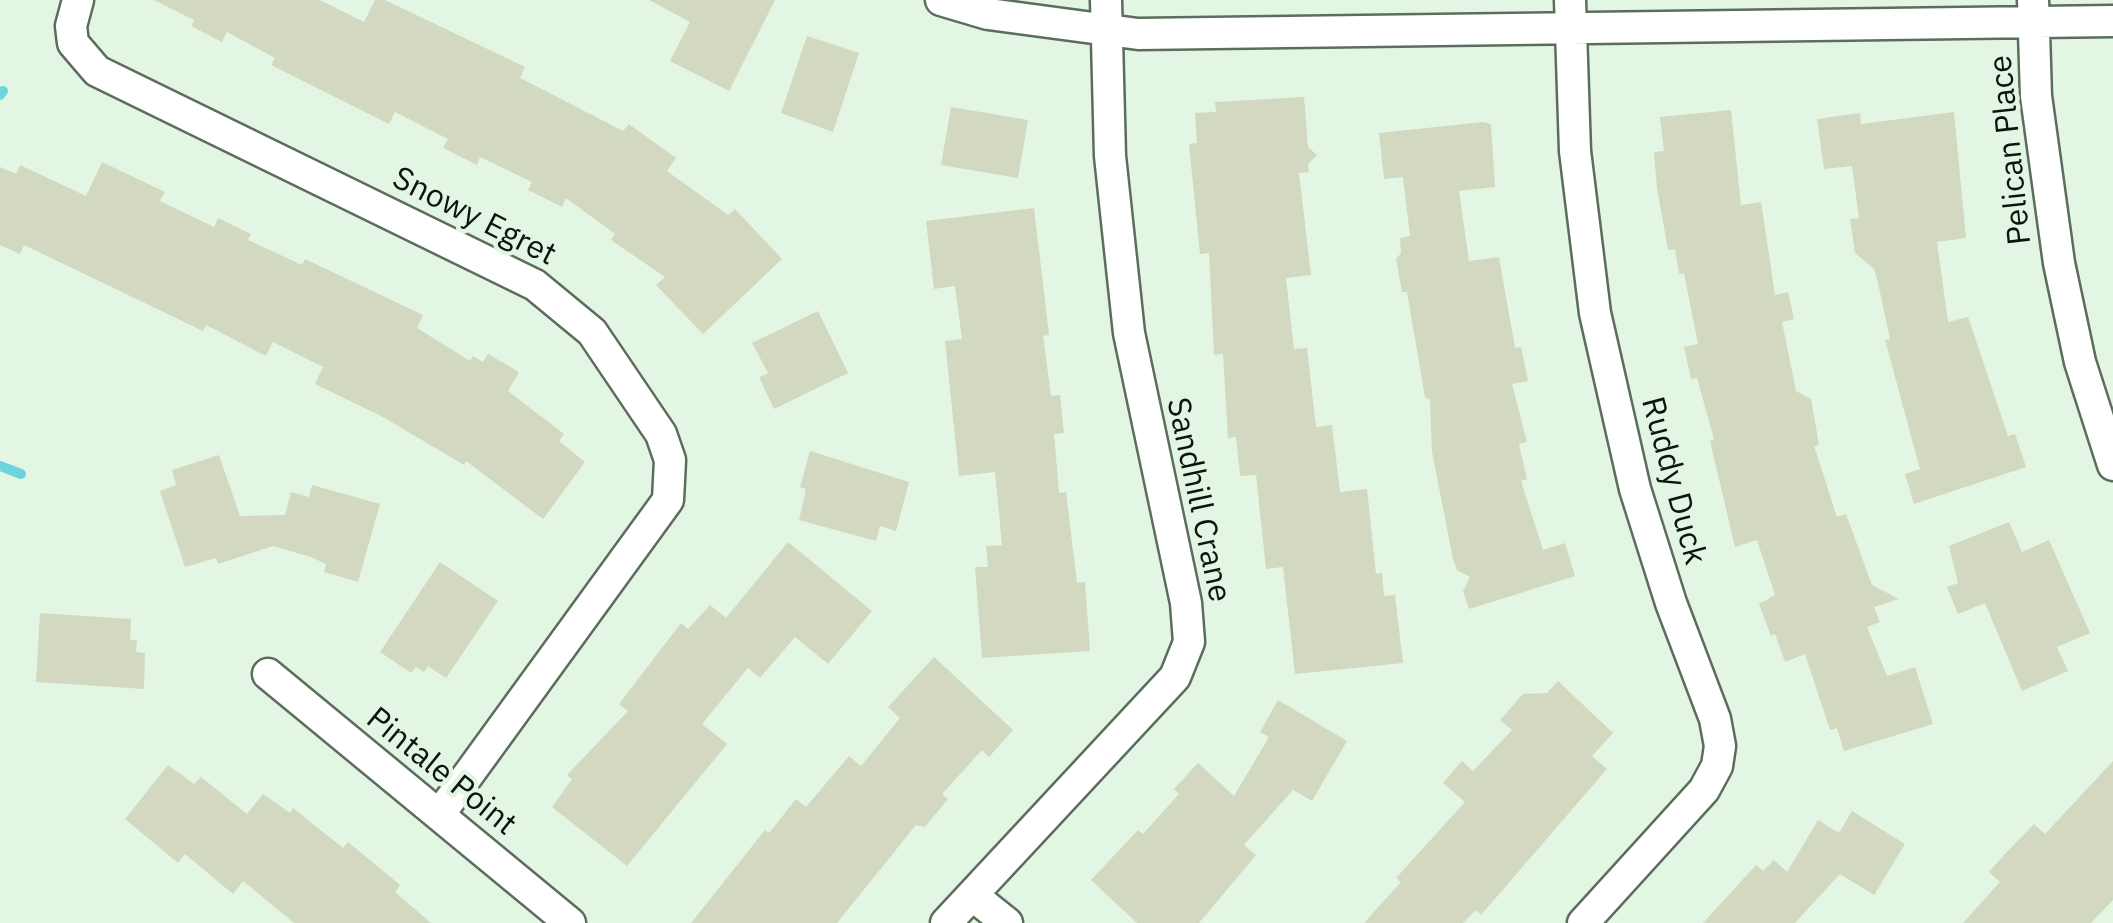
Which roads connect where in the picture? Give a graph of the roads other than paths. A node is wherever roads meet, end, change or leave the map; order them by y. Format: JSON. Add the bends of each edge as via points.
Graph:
{"nodes":[{"id":1,"x":78,"y":0,"type":"edge"},
{"id":2,"x":941,"y":0,"type":"edge"},
{"id":3,"x":1106,"y":0,"type":"edge"},
{"id":4,"x":2033,"y":11,"type":"edge"},
{"id":5,"x":1570,"y":15,"type":"edge"},
{"id":6,"x":2113,"y":21,"type":"edge"},
{"id":7,"x":1105,"y":32,"type":"junction"},
{"id":8,"x":2113,"y":464,"type":"edge"},
{"id":9,"x":268,"y":674,"type":"dead end"},
{"id":10,"x":439,"y":815,"type":"junction"},
{"id":11,"x":972,"y":894,"type":"junction"},
{"id":12,"x":570,"y":923,"type":"edge"},
{"id":13,"x":946,"y":923,"type":"edge"},
{"id":14,"x":1007,"y":923,"type":"edge"},
{"id":15,"x":1583,"y":923,"type":"edge"}],
"edges":[{"from":1,"to":10,"type":"street","name":"Snowy Egret","via":[[73,43],[98,71],[534,285],[592,332],[661,434],[670,460],[668,500]]},
{"from":2,"to":7,"type":"street"},
{"from":3,"to":7,"type":"street","name":"Sandhill Crane"},
{"from":4,"to":5,"type":"street"},
{"from":4,"to":6,"type":"street"},
{"from":4,"to":8,"type":"street","name":"Pelican Place","via":[[2044,168],[2059,264],[2080,362]]},
{"from":5,"to":7,"type":"street"},
{"from":5,"to":15,"type":"street","name":"Ruddy Duck","via":[[1576,151],[1595,313],[1635,489],[1720,746],[1704,790]]},
{"from":7,"to":11,"type":"street","name":"Sandhill Crane","via":[[1128,332],[1190,642],[1175,677]]},
{"from":9,"to":10,"type":"street","name":"Pintale Point"},
{"from":10,"to":12,"type":"street","name":"Pintale Point"},
{"from":11,"to":13,"type":"street","name":"Sandhill Crane"},
{"from":11,"to":14,"type":"street"}]}
